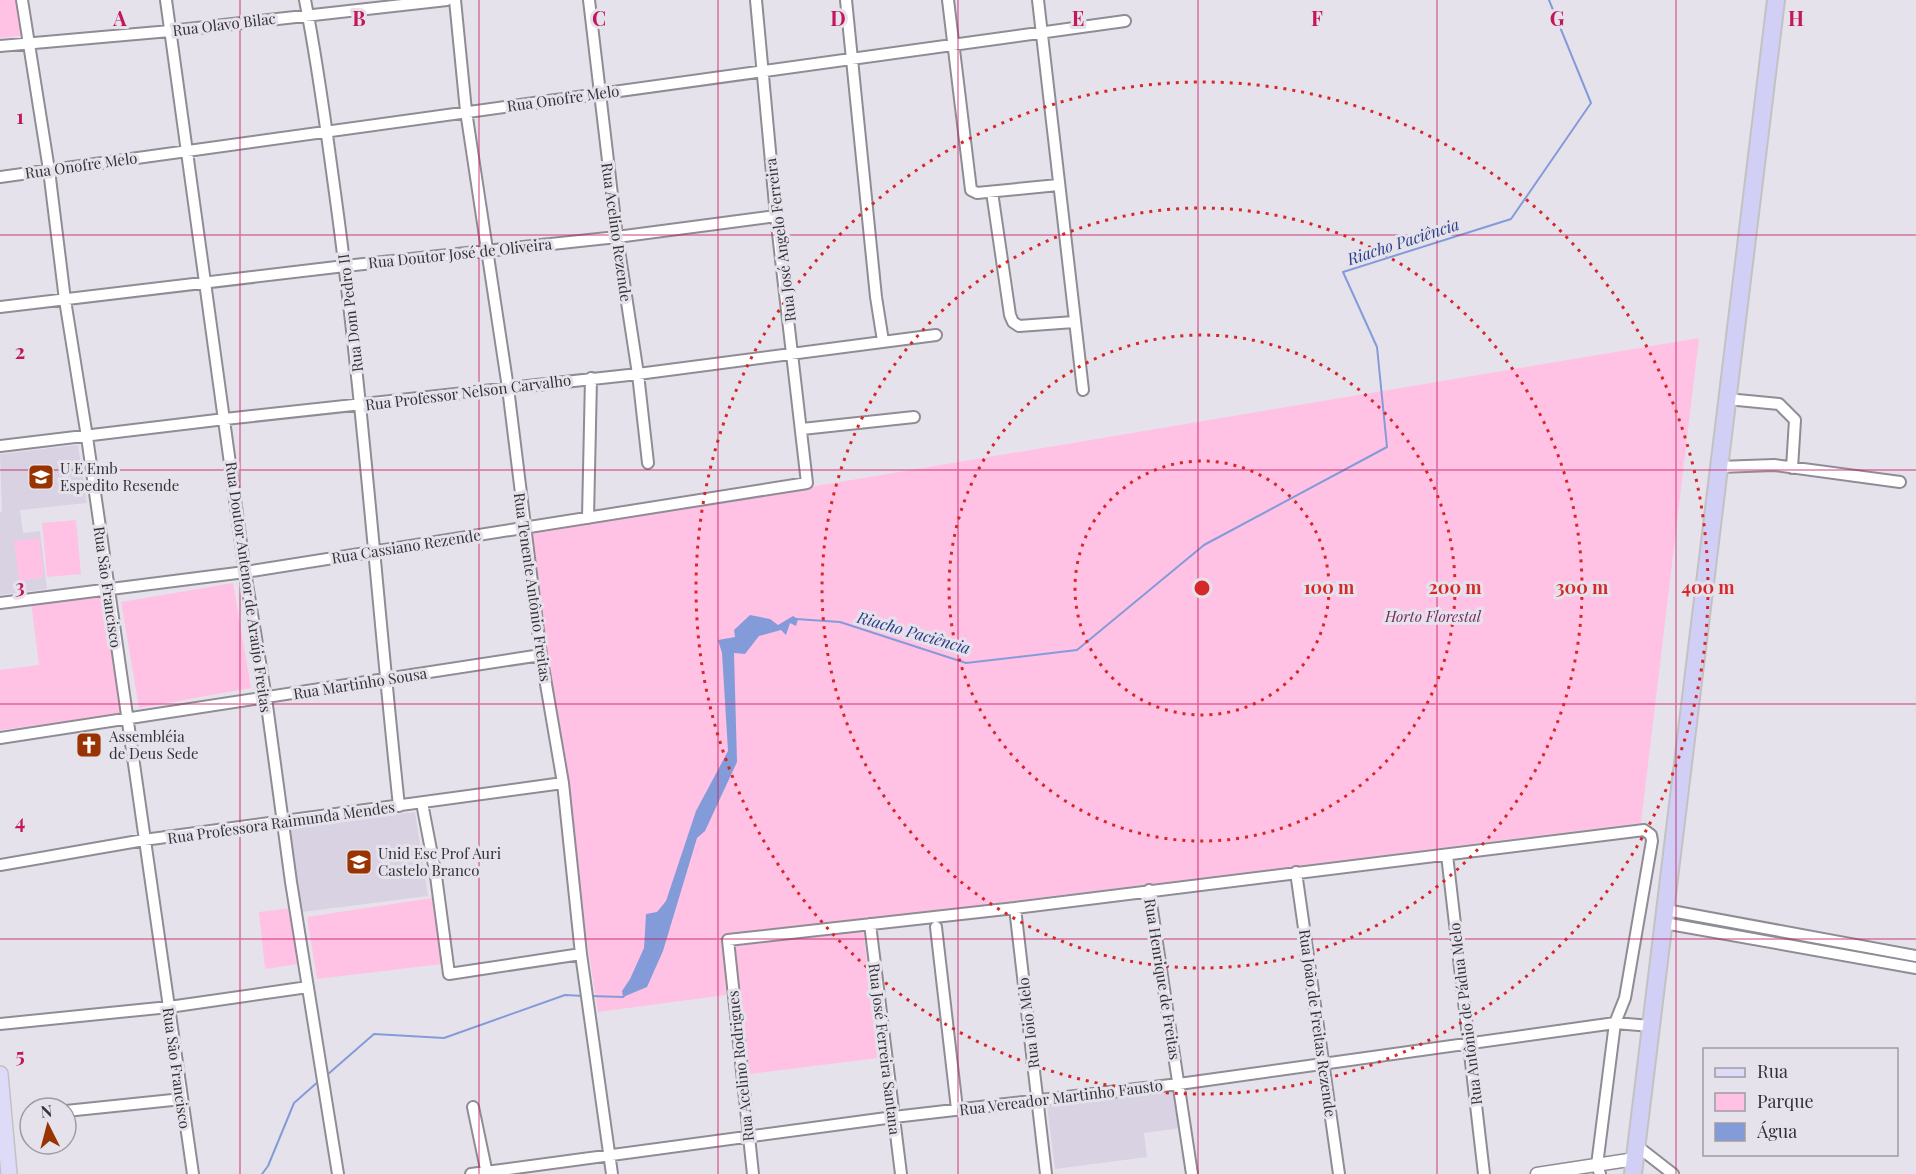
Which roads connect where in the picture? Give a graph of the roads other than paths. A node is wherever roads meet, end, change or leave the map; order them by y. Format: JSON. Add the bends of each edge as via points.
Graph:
{"nodes":[{"id":1,"x":22,"y":0,"type":"edge"},
{"id":2,"x":166,"y":0,"type":"edge"},
{"id":3,"x":305,"y":0,"type":"edge"},
{"id":4,"x":447,"y":0,"type":"edge"},
{"id":5,"x":455,"y":0,"type":"edge"},
{"id":6,"x":589,"y":0,"type":"edge"},
{"id":7,"x":756,"y":0,"type":"edge"},
{"id":8,"x":846,"y":0,"type":"edge"},
{"id":9,"x":948,"y":0,"type":"edge"},
{"id":10,"x":1038,"y":0,"type":"edge"},
{"id":11,"x":1776,"y":0,"type":"edge"},
{"id":12,"x":308,"y":15,"type":"junction"},
{"id":13,"x":1125,"y":21,"type":"dead end"},
{"id":14,"x":170,"y":31,"type":"junction"},
{"id":15,"x":1041,"y":33,"type":"junction"},
{"id":16,"x":29,"y":44,"type":"junction"},
{"id":17,"x":952,"y":44,"type":"junction"},
{"id":18,"x":0,"y":46,"type":"edge"},
{"id":19,"x":853,"y":59,"type":"junction"},
{"id":20,"x":761,"y":71,"type":"junction"},
{"id":21,"x":599,"y":93,"type":"junction"},
{"id":22,"x":466,"y":111,"type":"junction"},
{"id":23,"x":327,"y":131,"type":"junction"},
{"id":24,"x":187,"y":151,"type":"junction"},
{"id":25,"x":49,"y":170,"type":"junction"},
{"id":26,"x":0,"y":177,"type":"edge"},
{"id":27,"x":1058,"y":185,"type":"junction"},
{"id":28,"x":992,"y":192,"type":"junction"},
{"id":29,"x":776,"y":216,"type":"junction"},
{"id":30,"x":616,"y":237,"type":"junction"},
{"id":31,"x":488,"y":250,"type":"junction"},
{"id":32,"x":345,"y":266,"type":"junction"},
{"id":33,"x":205,"y":282,"type":"junction"},
{"id":34,"x":65,"y":300,"type":"junction"},
{"id":35,"x":0,"y":307,"type":"edge"},
{"id":36,"x":1074,"y":322,"type":"junction"},
{"id":37,"x":936,"y":335,"type":"dead end"},
{"id":38,"x":883,"y":341,"type":"junction"},
{"id":39,"x":793,"y":354,"type":"junction"},
{"id":40,"x":638,"y":374,"type":"junction"},
{"id":41,"x":591,"y":378,"type":"junction"},
{"id":42,"x":508,"y":388,"type":"junction"},
{"id":43,"x":1083,"y":390,"type":"dead end"},
{"id":44,"x":1727,"y":399,"type":"junction"},
{"id":45,"x":361,"y":404,"type":"junction"},
{"id":46,"x":914,"y":417,"type":"dead end"},
{"id":47,"x":225,"y":419,"type":"junction"},
{"id":48,"x":802,"y":429,"type":"junction"},
{"id":49,"x":87,"y":436,"type":"junction"},
{"id":50,"x":0,"y":446,"type":"edge"},
{"id":51,"x":648,"y":463,"type":"dead end"},
{"id":52,"x":1719,"y":467,"type":"junction"},
{"id":53,"x":1792,"y":468,"type":"junction"},
{"id":54,"x":807,"y":479,"type":"joint"},
{"id":55,"x":1900,"y":482,"type":"dead end"},
{"id":56,"x":588,"y":518,"type":"junction"},
{"id":57,"x":525,"y":528,"type":"junction"},
{"id":58,"x":373,"y":551,"type":"junction"},
{"id":59,"x":245,"y":572,"type":"junction"},
{"id":60,"x":108,"y":589,"type":"junction"},
{"id":61,"x":0,"y":603,"type":"edge"},
{"id":62,"x":542,"y":655,"type":"junction"},
{"id":63,"x":386,"y":679,"type":"junction"},
{"id":64,"x":266,"y":698,"type":"junction"},
{"id":65,"x":127,"y":719,"type":"junction"},
{"id":66,"x":0,"y":738,"type":"edge"},
{"id":67,"x":563,"y":783,"type":"junction"},
{"id":68,"x":422,"y":803,"type":"junction"},
{"id":69,"x":399,"y":806,"type":"junction"},
{"id":70,"x":283,"y":822,"type":"junction"},
{"id":71,"x":144,"y":840,"type":"junction"},
{"id":72,"x":1447,"y":855,"type":"junction"},
{"id":73,"x":0,"y":865,"type":"edge"},
{"id":74,"x":1296,"y":872,"type":"junction"},
{"id":75,"x":1149,"y":890,"type":"junction"},
{"id":76,"x":1015,"y":908,"type":"junction"},
{"id":77,"x":1665,"y":916,"type":"junction"},
{"id":78,"x":870,"y":924,"type":"junction"},
{"id":79,"x":936,"y":927,"type":"dead end"},
{"id":80,"x":581,"y":954,"type":"junction"},
{"id":81,"x":1916,"y":956,"type":"edge"},
{"id":82,"x":1916,"y":968,"type":"edge"},
{"id":83,"x":308,"y":987,"type":"junction"},
{"id":84,"x":169,"y":1006,"type":"junction"},
{"id":85,"x":1615,"y":1023,"type":"junction"},
{"id":86,"x":0,"y":1024,"type":"edge"},
{"id":87,"x":1651,"y":1026,"type":"junction"},
{"id":88,"x":1468,"y":1042,"type":"junction"},
{"id":89,"x":1324,"y":1062,"type":"junction"},
{"id":90,"x":0,"y":1074,"type":"edge"},
{"id":91,"x":1179,"y":1084,"type":"junction"},
{"id":92,"x":182,"y":1099,"type":"junction"},
{"id":93,"x":1037,"y":1100,"type":"junction"},
{"id":94,"x":473,"y":1107,"type":"dead end"},
{"id":95,"x":957,"y":1109,"type":"junction"},
{"id":96,"x":78,"y":1110,"type":"edge"},
{"id":97,"x":894,"y":1117,"type":"junction"},
{"id":98,"x":747,"y":1136,"type":"junction"},
{"id":99,"x":610,"y":1156,"type":"junction"},
{"id":100,"x":1635,"y":1160,"type":"edge"},
{"id":101,"x":1599,"y":1170,"type":"edge"},
{"id":102,"x":487,"y":1173,"type":"edge"},
{"id":103,"x":9,"y":1174,"type":"edge"},
{"id":104,"x":193,"y":1174,"type":"edge"},
{"id":105,"x":338,"y":1174,"type":"edge"},
{"id":106,"x":471,"y":1174,"type":"edge"},
{"id":107,"x":612,"y":1174,"type":"edge"},
{"id":108,"x":753,"y":1174,"type":"edge"},
{"id":109,"x":901,"y":1174,"type":"edge"},
{"id":110,"x":1046,"y":1174,"type":"edge"},
{"id":111,"x":1192,"y":1174,"type":"edge"},
{"id":112,"x":1339,"y":1174,"type":"edge"},
{"id":113,"x":1484,"y":1174,"type":"edge"},
{"id":114,"x":1537,"y":1174,"type":"edge"},
{"id":115,"x":1673,"y":1174,"type":"edge"}],
"edges":[{"from":1,"to":16,"type":"street","name":"Rua São Francisco"},
{"from":2,"to":14,"type":"street","name":"Rua Doutor Antenor de Araújo Freitas"},
{"from":3,"to":12,"type":"street","name":"Rua Dom Pedro II"},
{"from":4,"to":12,"type":"street","name":"Rua Olavo Bilac"},
{"from":5,"to":22,"type":"street","name":"Rua Tenente Antônio Freitas"},
{"from":6,"to":21,"type":"street","name":"Rua Acelino Rezende"},
{"from":7,"to":20,"type":"street","name":"Rua José Angelo Ferreira"},
{"from":8,"to":19,"type":"street"},
{"from":9,"to":17,"type":"street"},
{"from":10,"to":15,"type":"street"},
{"from":11,"to":44,"type":"highway"},
{"from":12,"to":14,"type":"street","name":"Rua Olavo Bilac"},
{"from":12,"to":23,"type":"street","name":"Rua Dom Pedro II"},
{"from":13,"to":15,"type":"street","name":"Rua Onofre Melo"},
{"from":14,"to":16,"type":"street","name":"Rua Olavo Bilac"},
{"from":14,"to":24,"type":"street","name":"Rua Doutor Antenor de Araújo Freitas"},
{"from":15,"to":17,"type":"street","name":"Rua Onofre Melo"},
{"from":15,"to":27,"type":"street"},
{"from":16,"to":18,"type":"street","name":"Rua Olavo Bilac"},
{"from":16,"to":25,"type":"street","name":"Rua São Francisco"},
{"from":17,"to":19,"type":"street","name":"Rua Onofre Melo"},
{"from":17,"to":28,"type":"street","via":[[970,186],[975,193]]},
{"from":19,"to":20,"type":"street","name":"Rua Onofre Melo"},
{"from":19,"to":38,"type":"street"},
{"from":20,"to":21,"type":"street","name":"Rua Onofre Melo"},
{"from":20,"to":29,"type":"street","name":"Rua José Angelo Ferreira"},
{"from":21,"to":22,"type":"street","name":"Rua Onofre Melo"},
{"from":21,"to":30,"type":"street","name":"Rua Acelino Rezende"},
{"from":22,"to":23,"type":"street","name":"Rua Onofre Melo"},
{"from":22,"to":31,"type":"street","name":"Rua Tenente Antônio Freitas"},
{"from":23,"to":24,"type":"street","name":"Rua Onofre Melo"},
{"from":23,"to":32,"type":"street","name":"Rua Dom Pedro II"},
{"from":24,"to":25,"type":"street","name":"Rua Onofre Melo"},
{"from":24,"to":33,"type":"street","name":"Rua Doutor Antenor de Araújo Freitas"},
{"from":25,"to":26,"type":"street","name":"Rua Onofre Melo"},
{"from":25,"to":34,"type":"street","name":"Rua São Francisco"},
{"from":27,"to":28,"type":"street"},
{"from":27,"to":36,"type":"street"},
{"from":28,"to":36,"type":"street","via":[[1011,319],[1019,326]]},
{"from":29,"to":30,"type":"street","name":"Rua Doutor José de Oliveira"},
{"from":29,"to":39,"type":"street","name":"Rua José Angelo Ferreira"},
{"from":30,"to":31,"type":"street","name":"Rua Doutor José de Oliveira"},
{"from":30,"to":40,"type":"street","name":"Rua Acelino Rezende"},
{"from":31,"to":32,"type":"street","name":"Rua Doutor José de Oliveira"},
{"from":31,"to":42,"type":"street","name":"Rua Tenente Antônio Freitas"},
{"from":32,"to":33,"type":"street","name":"Rua Doutor José de Oliveira"},
{"from":32,"to":45,"type":"street","name":"Rua Dom Pedro II"},
{"from":33,"to":34,"type":"street","name":"Rua Doutor José de Oliveira"},
{"from":33,"to":47,"type":"street","name":"Rua Doutor Antenor de Araújo Freitas"},
{"from":34,"to":35,"type":"street","name":"Rua Doutor José de Oliveira"},
{"from":34,"to":49,"type":"street","name":"Rua São Francisco"},
{"from":36,"to":43,"type":"street"},
{"from":37,"to":38,"type":"street","name":"Rua Professor Nelson Carvalho"},
{"from":38,"to":39,"type":"street","name":"Rua Professor Nelson Carvalho"},
{"from":39,"to":40,"type":"street","name":"Rua Professor Nelson Carvalho"},
{"from":39,"to":48,"type":"street","name":"Rua José Angelo Ferreira"},
{"from":40,"to":41,"type":"street","name":"Rua Professor Nelson Carvalho"},
{"from":40,"to":51,"type":"street","name":"Rua Acelino Rezende"},
{"from":41,"to":42,"type":"street","name":"Rua Professor Nelson Carvalho"},
{"from":41,"to":56,"type":"street"},
{"from":42,"to":45,"type":"street","name":"Rua Professor Nelson Carvalho"},
{"from":42,"to":57,"type":"street","name":"Rua Tenente Antônio Freitas"},
{"from":44,"to":52,"type":"highway"},
{"from":44,"to":53,"type":"street","via":[[1779,404],[1796,420]]},
{"from":45,"to":47,"type":"street","name":"Rua Professor Nelson Carvalho"},
{"from":45,"to":58,"type":"street","name":"Rua Dom Pedro II"},
{"from":46,"to":48,"type":"street"},
{"from":47,"to":49,"type":"street","name":"Rua Professor Nelson Carvalho"},
{"from":47,"to":59,"type":"street","name":"Rua Doutor Antenor de Araújo Freitas"},
{"from":48,"to":54,"type":"street","name":"Rua José Angelo Ferreira"},
{"from":49,"to":50,"type":"street","name":"Rua Professor Nelson Carvalho"},
{"from":49,"to":60,"type":"street","name":"Rua São Francisco"},
{"from":52,"to":53,"type":"street"},
{"from":52,"to":77,"type":"highway"},
{"from":53,"to":55,"type":"street"},
{"from":54,"to":56,"type":"street","name":"Rua Cassiano Rezende","via":[[803,485]]},
{"from":56,"to":57,"type":"street","name":"Rua Cassiano Rezende"},
{"from":57,"to":58,"type":"street","name":"Rua Cassiano Rezende"},
{"from":57,"to":62,"type":"street","name":"Rua Tenente Antônio Freitas"},
{"from":58,"to":59,"type":"street","name":"Rua Cassiano Rezende"},
{"from":58,"to":63,"type":"street","name":"Rua Dom Pedro II"},
{"from":59,"to":60,"type":"street","name":"Rua Cassiano Rezende"},
{"from":59,"to":64,"type":"street","name":"Rua Doutor Antenor de Araújo Freitas"},
{"from":60,"to":61,"type":"street","name":"Rua Cassiano Rezende"},
{"from":60,"to":65,"type":"street","name":"Rua São Francisco"},
{"from":62,"to":63,"type":"street","name":"Rua Martinho Sousa"},
{"from":62,"to":67,"type":"street","name":"Rua Tenente Antônio Freitas"},
{"from":63,"to":64,"type":"street","name":"Rua Martinho Sousa"},
{"from":63,"to":69,"type":"street","name":"Rua Dom Pedro II"},
{"from":64,"to":65,"type":"street","name":"Rua Martinho Sousa"},
{"from":64,"to":70,"type":"street","name":"Rua Doutor Antenor de Araújo Freitas"},
{"from":65,"to":66,"type":"street","name":"Rua Martinho Sousa"},
{"from":65,"to":71,"type":"street","name":"Rua São Francisco"},
{"from":67,"to":68,"type":"street","name":"Rua Professora Raimunda Mendes"},
{"from":67,"to":80,"type":"street","name":"Rua Tenente Antônio Freitas"},
{"from":68,"to":69,"type":"street","name":"Rua Professora Raimunda Mendes"},
{"from":68,"to":80,"type":"street","via":[[449,974]]},
{"from":69,"to":70,"type":"street","name":"Rua Professora Raimunda Mendes"},
{"from":70,"to":71,"type":"street","name":"Rua Professora Raimunda Mendes"},
{"from":70,"to":83,"type":"street","name":"Rua Doutor Antenor de Araújo Freitas"},
{"from":71,"to":73,"type":"street","name":"Rua Professora Raimunda Mendes"},
{"from":71,"to":84,"type":"street","name":"Rua São Francisco"},
{"from":72,"to":74,"type":"street"},
{"from":72,"to":85,"type":"street","via":[[1649,832],[1651,844],[1625,999]]},
{"from":72,"to":88,"type":"street","name":"Rua Antônio de Pádua Melo"},
{"from":74,"to":75,"type":"street"},
{"from":74,"to":89,"type":"street","name":"Rua João de Freitas Rezende"},
{"from":75,"to":76,"type":"street"},
{"from":75,"to":91,"type":"street","name":"Rua Henrique de Freitas"},
{"from":76,"to":78,"type":"street"},
{"from":76,"to":93,"type":"street","name":"Rua Ioio Melo"},
{"from":77,"to":81,"type":"street"},
{"from":77,"to":82,"type":"street"},
{"from":77,"to":87,"type":"highway"},
{"from":78,"to":97,"type":"street","name":"Rua José Ferreira Santana"},
{"from":78,"to":98,"type":"street","name":"Rua Acelino Rodrigues","via":[[728,940]]},
{"from":79,"to":95,"type":"street"},
{"from":80,"to":99,"type":"street","name":"Rua Tenente Antônio Freitas"},
{"from":83,"to":84,"type":"street"},
{"from":83,"to":105,"type":"street","name":"Rua Doutor Antenor de Araújo Freitas"},
{"from":84,"to":86,"type":"street"},
{"from":84,"to":92,"type":"street","name":"Rua São Francisco"},
{"from":85,"to":87,"type":"street","name":"Rua Vereador Martinho Fausto"},
{"from":85,"to":88,"type":"street","name":"Rua Vereador Martinho Fausto"},
{"from":85,"to":101,"type":"street"},
{"from":87,"to":100,"type":"highway"},
{"from":88,"to":89,"type":"street","name":"Rua Vereador Martinho Fausto"},
{"from":88,"to":113,"type":"street","name":"Rua Antônio de Pádua Melo"},
{"from":89,"to":91,"type":"street","name":"Rua Vereador Martinho Fausto"},
{"from":89,"to":112,"type":"street","name":"Rua João de Freitas Rezende"},
{"from":90,"to":103,"type":"main road"},
{"from":91,"to":93,"type":"street","name":"Rua Vereador Martinho Fausto"},
{"from":91,"to":111,"type":"street","name":"Rua Henrique de Freitas"},
{"from":92,"to":96,"type":"street"},
{"from":92,"to":104,"type":"street","name":"Rua São Francisco"},
{"from":93,"to":95,"type":"street","name":"Rua Vereador Martinho Fausto"},
{"from":93,"to":110,"type":"street","name":"Rua Ioio Melo"},
{"from":94,"to":102,"type":"street"},
{"from":95,"to":97,"type":"street","name":"Rua Vereador Martinho Fausto"},
{"from":97,"to":98,"type":"street","name":"Rua Vereador Martinho Fausto"},
{"from":97,"to":109,"type":"street","name":"Rua José Ferreira Santana"},
{"from":98,"to":99,"type":"street","name":"Rua Vereador Martinho Fausto"},
{"from":98,"to":108,"type":"street","name":"Rua Acelino Rodrigues"},
{"from":99,"to":102,"type":"street","name":"Rua Vereador Martinho Fausto"},
{"from":99,"to":107,"type":"street","name":"Rua Tenente Antônio Freitas"},
{"from":100,"to":101,"type":"street"},
{"from":100,"to":115,"type":"street"},
{"from":101,"to":114,"type":"street"},
{"from":102,"to":106,"type":"street","name":"Rua Vereador Martinho Fausto"}]}
